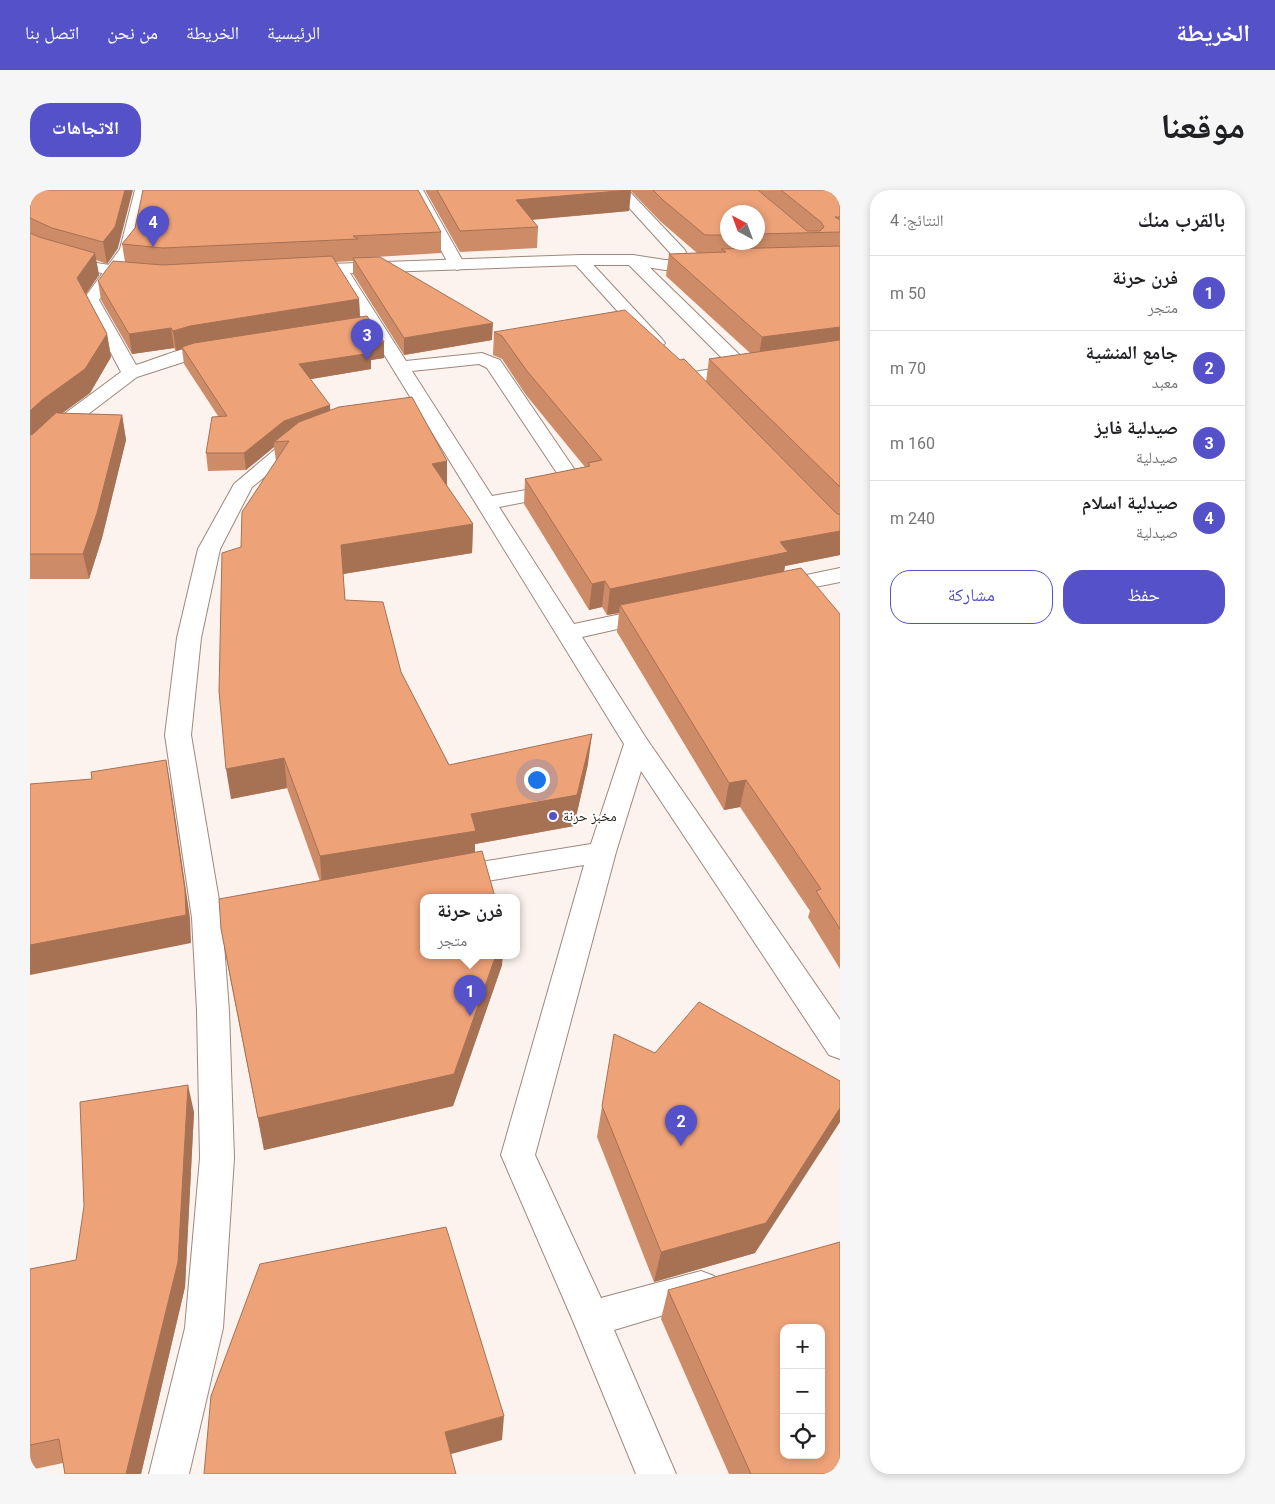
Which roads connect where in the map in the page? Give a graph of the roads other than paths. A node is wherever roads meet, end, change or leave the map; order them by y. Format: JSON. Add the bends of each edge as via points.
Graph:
{"nodes":[{"id":1,"x":142,"y":190,"type":"edge"},
{"id":2,"x":416,"y":190,"type":"edge"},
{"id":3,"x":620,"y":190,"type":"edge"},
{"id":4,"x":30,"y":244,"type":"edge"},
{"id":5,"x":678,"y":252,"type":"junction"},
{"id":6,"x":580,"y":260,"type":"junction"},
{"id":7,"x":633,"y":260,"type":"junction"},
{"id":8,"x":457,"y":265,"type":"junction"},
{"id":9,"x":339,"y":268,"type":"junction"},
{"id":10,"x":282,"y":271,"type":"edge"},
{"id":11,"x":111,"y":272,"type":"junction"},
{"id":12,"x":157,"y":276,"type":"edge"},
{"id":13,"x":237,"y":345,"type":"edge"},
{"id":14,"x":763,"y":366,"type":"edge"},
{"id":15,"x":400,"y":367,"type":"junction"},
{"id":16,"x":744,"y":369,"type":"junction"},
{"id":17,"x":131,"y":372,"type":"junction"},
{"id":18,"x":688,"y":378,"type":"junction"},
{"id":19,"x":702,"y":392,"type":"edge"},
{"id":20,"x":328,"y":431,"type":"edge"},
{"id":21,"x":30,"y":453,"type":"edge"},
{"id":22,"x":486,"y":503,"type":"junction"},
{"id":23,"x":840,"y":575,"type":"edge"},
{"id":24,"x":752,"y":594,"type":"edge"},
{"id":25,"x":674,"y":610,"type":"edge"},
{"id":26,"x":567,"y":633,"type":"junction"},
{"id":27,"x":637,"y":744,"type":"junction"},
{"id":28,"x":602,"y":852,"type":"junction"},
{"id":29,"x":429,"y":881,"type":"edge"},
{"id":30,"x":236,"y":913,"type":"edge"},
{"id":31,"x":207,"y":918,"type":"junction"},
{"id":32,"x":839,"y":1042,"type":"edge"},
{"id":33,"x":734,"y":1279,"type":"edge"},
{"id":34,"x":591,"y":1319,"type":"junction"},
{"id":35,"x":169,"y":1474,"type":"edge"},
{"id":36,"x":656,"y":1474,"type":"edge"}],
"edges":[{"from":1,"to":11,"type":"street","via":[[130,244]]},
{"from":2,"to":8,"type":"street"},
{"from":3,"to":5,"type":"street"},
{"from":4,"to":11,"type":"street","via":[[50,254]]},
{"from":5,"to":7,"type":"street"},
{"from":5,"to":7,"type":"street","via":[[720,257],[665,265]]},
{"from":6,"to":7,"type":"street"},
{"from":6,"to":8,"type":"street"},
{"from":6,"to":18,"type":"street"},
{"from":7,"to":16,"type":"street"},
{"from":8,"to":9,"type":"street"},
{"from":9,"to":10,"type":"street"},
{"from":9,"to":15,"type":"street","via":[[364,326]]},
{"from":11,"to":12,"type":"street"},
{"from":11,"to":17,"type":"street","via":[[91,300]]},
{"from":13,"to":17,"type":"street","via":[[193,352]]},
{"from":14,"to":16,"type":"street"},
{"from":15,"to":22,"type":"street","via":[[413,411]]},
{"from":15,"to":22,"type":"street","via":[[482,358],[494,364],[570,476],[570,484],[560,490]]},
{"from":16,"to":18,"type":"street"},
{"from":17,"to":21,"type":"street"},
{"from":18,"to":19,"type":"street"},
{"from":20,"to":31,"type":"street","via":[[293,444],[244,484],[208,549],[189,638],[178,735]]},
{"from":22,"to":26,"type":"street"},
{"from":23,"to":24,"type":"street"},
{"from":25,"to":26,"type":"street"},
{"from":26,"to":27,"type":"street"},
{"from":27,"to":28,"type":"street"},
{"from":27,"to":32,"type":"street"},
{"from":28,"to":29,"type":"street"},
{"from":28,"to":34,"type":"street","via":[[518,1155]]},
{"from":30,"to":31,"type":"street"},
{"from":31,"to":35,"type":"street","via":[[217,1158],[204,1328]]},
{"from":33,"to":34,"type":"street"},
{"from":34,"to":36,"type":"street"}]}
